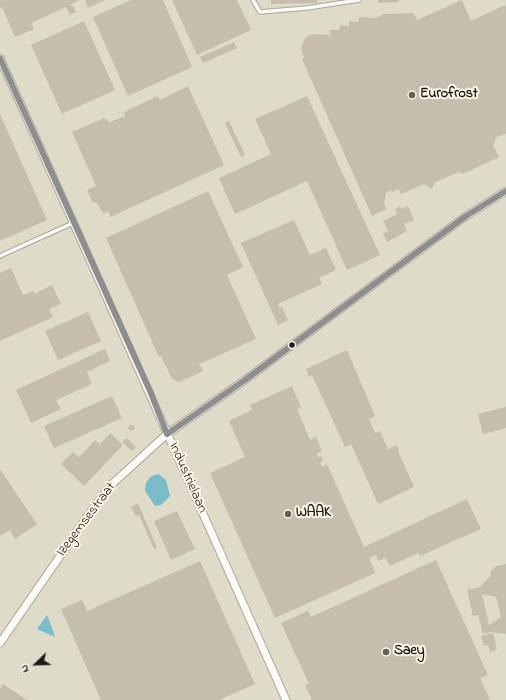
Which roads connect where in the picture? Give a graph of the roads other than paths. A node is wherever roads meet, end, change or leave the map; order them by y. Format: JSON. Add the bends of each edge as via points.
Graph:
{"nodes":[{"id":1,"x":253,"y":0,"type":"edge"},
{"id":2,"x":359,"y":0,"type":"edge"},
{"id":3,"x":0,"y":58,"type":"edge"},
{"id":4,"x":506,"y":191,"type":"edge"},
{"id":5,"x":73,"y":223,"type":"junction"},
{"id":6,"x":0,"y":256,"type":"edge"},
{"id":7,"x":167,"y":434,"type":"junction"},
{"id":8,"x":0,"y":643,"type":"edge"},
{"id":9,"x":286,"y":700,"type":"edge"}],
"edges":[{"from":1,"to":2,"type":"lane","via":[[260,12]]},
{"from":3,"to":5,"type":"street","name":"Industrielaan"},
{"from":4,"to":7,"type":"street","name":"Izegemsestraat","via":[[466,216],[257,371]]},
{"from":5,"to":6,"type":"lane"},
{"from":5,"to":7,"type":"street","name":"Industrielaan"},
{"from":7,"to":8,"type":"street","name":"Izegemsestraat","via":[[111,485]]},
{"from":7,"to":9,"type":"street","name":"Industrielaan"}]}
